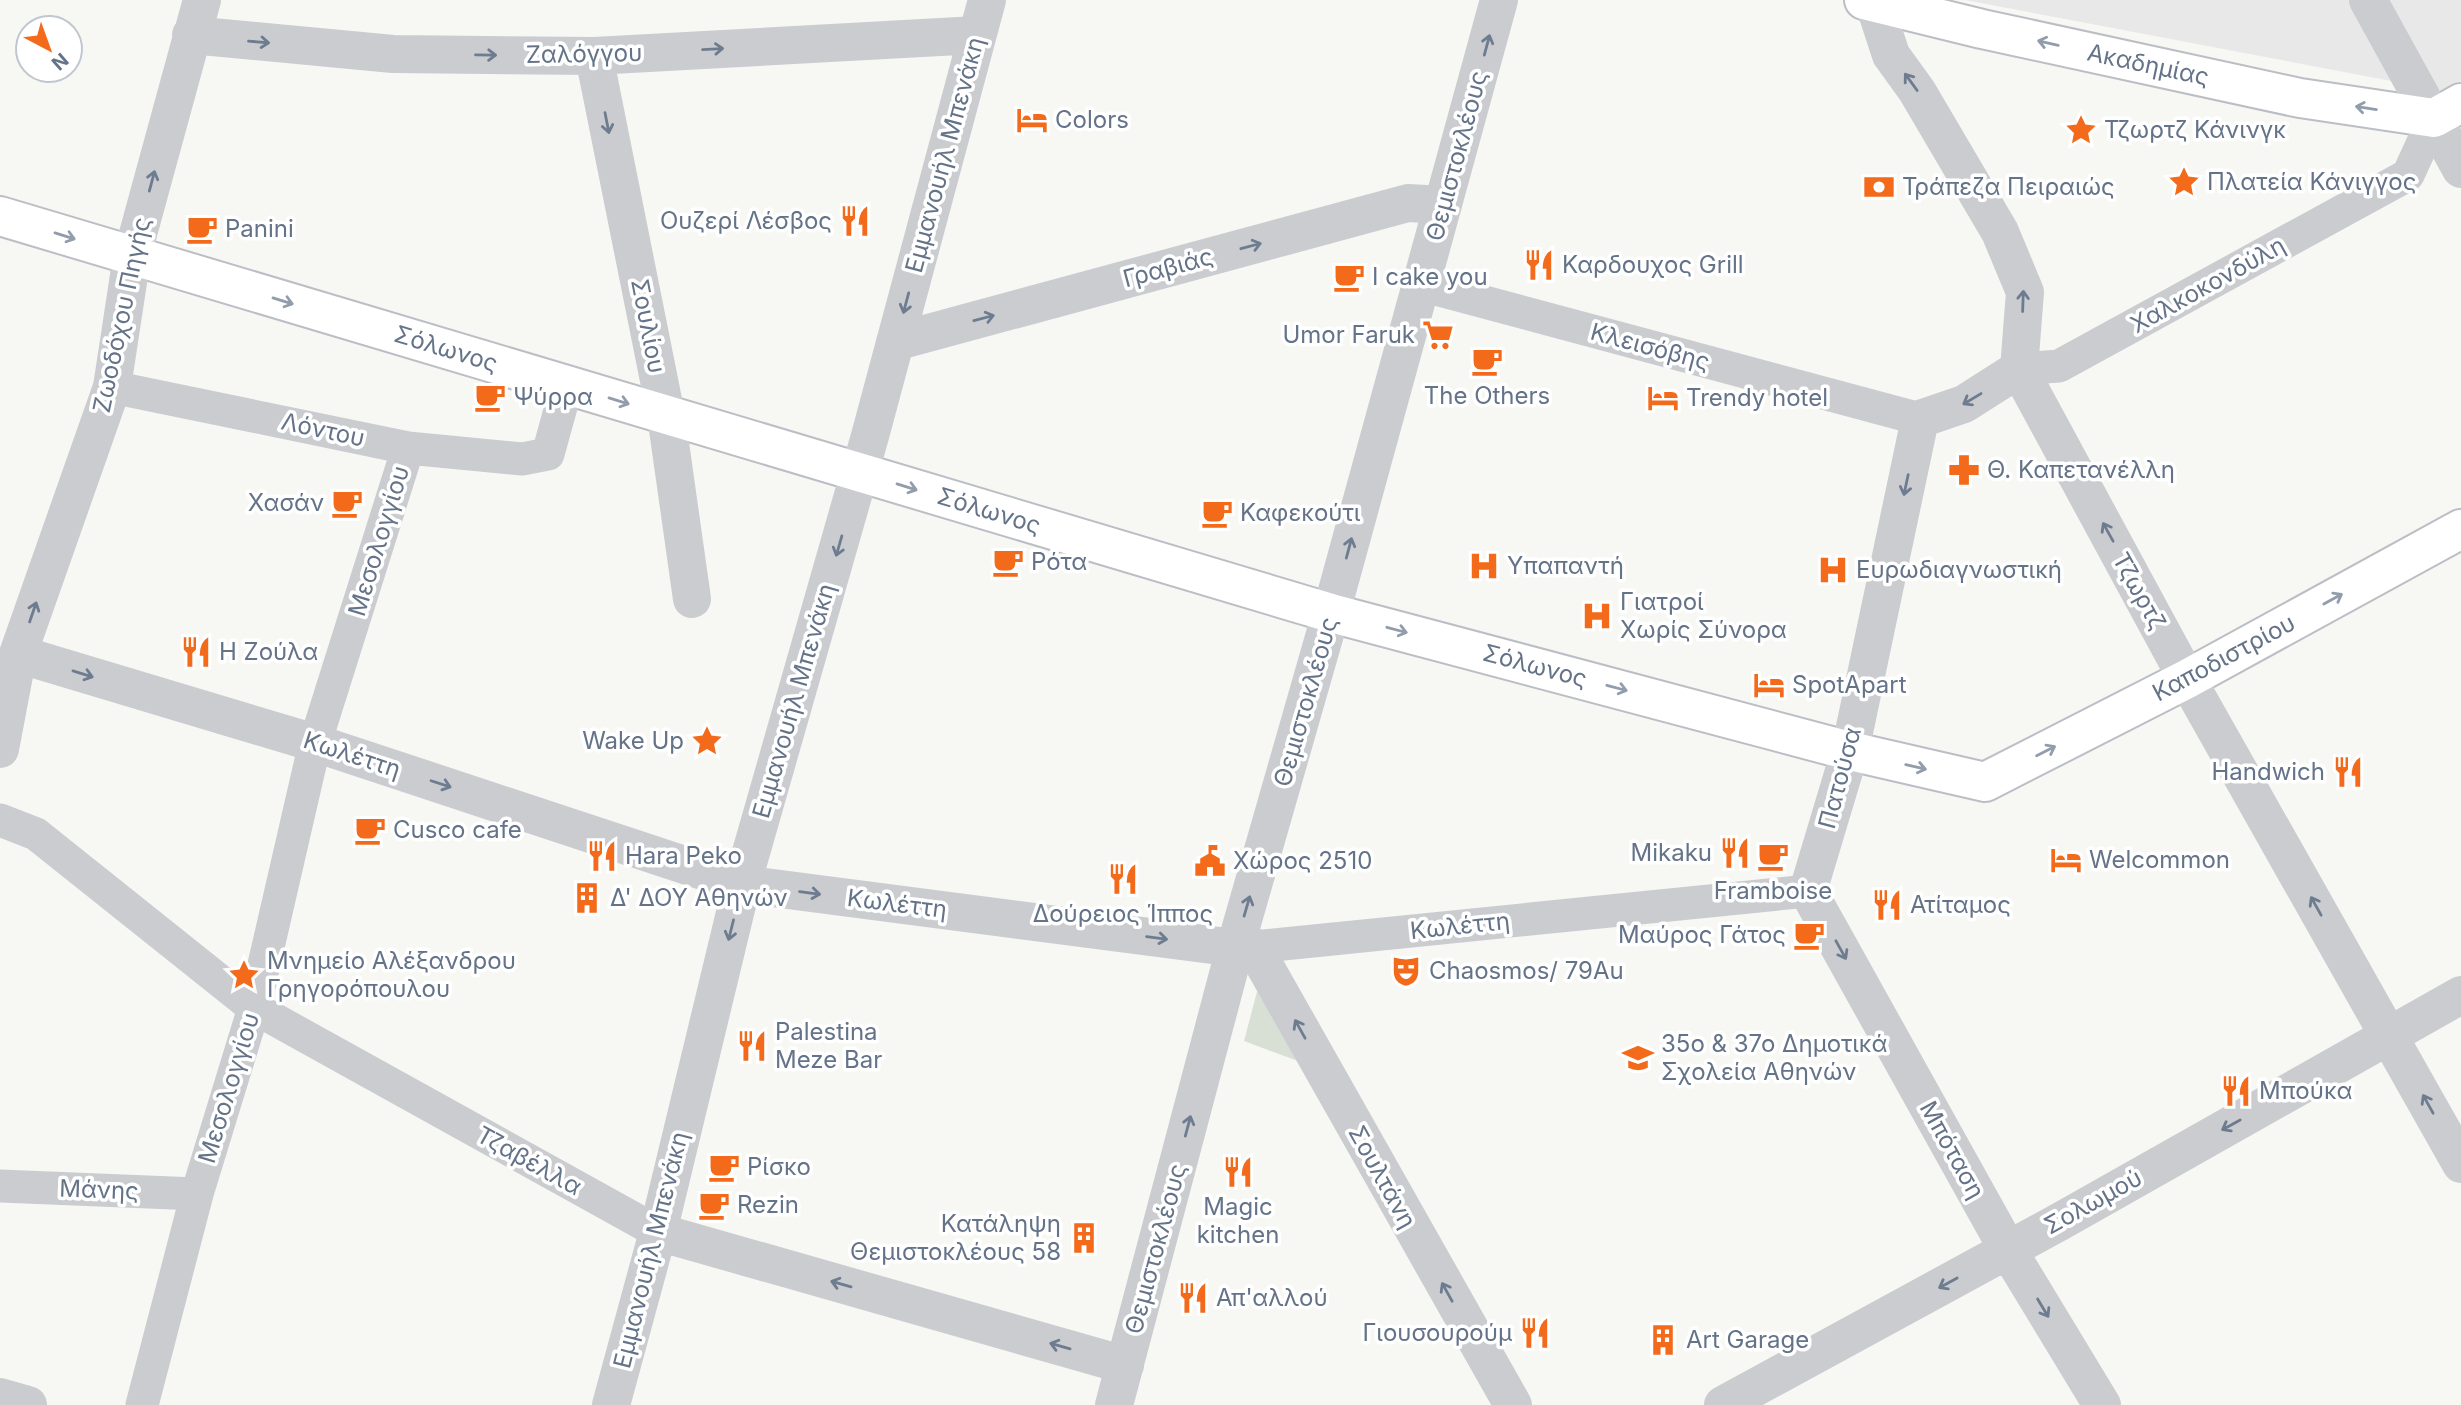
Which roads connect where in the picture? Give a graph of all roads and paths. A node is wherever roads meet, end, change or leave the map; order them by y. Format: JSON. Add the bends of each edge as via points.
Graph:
{"nodes":[{"id":1,"x":1499,"y":0,"type":"edge"},
{"id":2,"x":2368,"y":0,"type":"edge"},
{"id":3,"x":1871,"y":1,"type":"edge"},
{"id":4,"x":197,"y":18,"type":"edge"},
{"id":5,"x":982,"y":18,"type":"edge"},
{"id":6,"x":594,"y":56,"type":"junction"},
{"id":7,"x":2447,"y":111,"type":"edge"},
{"id":8,"x":2461,"y":169,"type":"edge"},
{"id":9,"x":1443,"y":205,"type":"junction"},
{"id":10,"x":0,"y":216,"type":"edge"},
{"id":11,"x":132,"y":256,"type":"junction"},
{"id":12,"x":1421,"y":285,"type":"junction"},
{"id":13,"x":895,"y":342,"type":"junction"},
{"id":14,"x":2019,"y":369,"type":"junction"},
{"id":15,"x":567,"y":385,"type":"junction"},
{"id":16,"x":112,"y":387,"type":"junction"},
{"id":17,"x":666,"y":415,"type":"junction"},
{"id":18,"x":1920,"y":419,"type":"junction"},
{"id":19,"x":408,"y":448,"type":"junction"},
{"id":20,"x":860,"y":473,"type":"junction"},
{"id":21,"x":2461,"y":529,"type":"edge"},
{"id":22,"x":692,"y":599,"type":"dead end"},
{"id":23,"x":1331,"y":613,"type":"junction"},
{"id":24,"x":18,"y":654,"type":"junction"},
{"id":25,"x":2187,"y":678,"type":"junction"},
{"id":26,"x":315,"y":743,"type":"junction"},
{"id":27,"x":0,"y":749,"type":"edge"},
{"id":28,"x":1850,"y":751,"type":"junction"},
{"id":29,"x":1985,"y":782,"type":"joint"},
{"id":30,"x":0,"y":820,"type":"edge"},
{"id":31,"x":742,"y":884,"type":"junction"},
{"id":32,"x":1808,"y":891,"type":"junction"},
{"id":33,"x":1244,"y":948,"type":"junction"},
{"id":34,"x":2461,"y":995,"type":"edge"},
{"id":35,"x":254,"y":1008,"type":"junction"},
{"id":36,"x":2389,"y":1036,"type":"junction"},
{"id":37,"x":2461,"y":1164,"type":"edge"},
{"id":38,"x":0,"y":1186,"type":"edge"},
{"id":39,"x":197,"y":1194,"type":"junction"},
{"id":40,"x":657,"y":1232,"type":"junction"},
{"id":41,"x":2008,"y":1250,"type":"junction"},
{"id":42,"x":1125,"y":1365,"type":"junction"},
{"id":43,"x":0,"y":1397,"type":"edge"},
{"id":44,"x":28,"y":1405,"type":"edge"},
{"id":45,"x":142,"y":1405,"type":"edge"},
{"id":46,"x":611,"y":1405,"type":"edge"},
{"id":47,"x":1114,"y":1405,"type":"edge"},
{"id":48,"x":1513,"y":1405,"type":"edge"},
{"id":49,"x":1723,"y":1405,"type":"edge"},
{"id":50,"x":2102,"y":1405,"type":"edge"}],
"edges":[{"from":9,"to":1,"type":"street","name":"Θεμιστοκλέους","one_way":true},
{"from":2,"to":7,"type":"street"},
{"from":7,"to":3,"type":"main road","name":"Ακαδημίας","one_way":true,"via":[[2300,98]]},
{"from":14,"to":3,"type":"street","one_way":true,"via":[[2025,292],[2000,232],[1891,55]]},
{"from":4,"to":6,"type":"street","name":"Ζαλόγγου","one_way":true,"via":[[393,54]]},
{"from":11,"to":4,"type":"street","name":"Ζωοδόχου Πηγής","one_way":true},
{"from":6,"to":5,"type":"street","name":"Ζαλόγγου","one_way":true},
{"from":5,"to":13,"type":"street","name":"Εμμανουήλ Μπενάκη","one_way":true},
{"from":6,"to":17,"type":"street","name":"Σουλίου","one_way":true},
{"from":7,"to":8,"type":"street"},
{"from":7,"to":14,"type":"street","name":"Χαλκοκονδύλη","via":[[2408,175],[2059,366]]},
{"from":9,"to":12,"type":"street","name":"Θεμιστοκλέους"},
{"from":13,"to":9,"type":"street","name":"Γραβιάς","one_way":true,"via":[[1408,204]]},
{"from":10,"to":11,"type":"main road","name":"Σόλωνος","one_way":true},
{"from":11,"to":15,"type":"main road","name":"Σόλωνος","one_way":true},
{"from":11,"to":16,"type":"street","name":"Ζωοδόχου Πηγής"},
{"from":12,"to":18,"type":"street","name":"Κλεισόβης"},
{"from":23,"to":12,"type":"street","name":"Θεμιστοκλέους","one_way":true},
{"from":13,"to":20,"type":"street","name":"Εμμανουήλ Μπενάκη"},
{"from":14,"to":18,"type":"street","name":"Χαλκοκονδύλη","one_way":true,"via":[[1964,404]]},
{"from":25,"to":14,"type":"street","name":"Τζωρτζ","one_way":true},
{"from":15,"to":17,"type":"main road","name":"Σόλωνος","one_way":true},
{"from":15,"to":19,"type":"street","name":"Λόντου","via":[[548,454],[522,459]]},
{"from":16,"to":19,"type":"street","name":"Λόντου"},
{"from":24,"to":16,"type":"street","name":"Ζωοδόχου Πηγής","one_way":true},
{"from":17,"to":20,"type":"main road","name":"Σόλωνος"},
{"from":17,"to":22,"type":"street","name":"Σουλίου"},
{"from":18,"to":28,"type":"street","name":"Πατούσα","one_way":true},
{"from":19,"to":26,"type":"street","name":"Μεσολογγίου"},
{"from":20,"to":23,"type":"main road","name":"Σόλωνος","one_way":true},
{"from":20,"to":31,"type":"street","name":"Εμμανουήλ Μπενάκη","one_way":true},
{"from":25,"to":21,"type":"main road","name":"Καποδιστρίου","one_way":true},
{"from":23,"to":28,"type":"main road","name":"Σόλωνος","one_way":true},
{"from":33,"to":23,"type":"street","name":"Θεμιστοκλέους","one_way":true},
{"from":24,"to":26,"type":"street","name":"Κωλέττη","one_way":true},
{"from":24,"to":27,"type":"street","name":"Ζωοδόχου Πηγής"},
{"from":29,"to":25,"type":"main road","name":"Καποδιστρίου","one_way":true},
{"from":36,"to":25,"type":"street","name":"Τζωρτζ","one_way":true},
{"from":26,"to":31,"type":"street","name":"Κωλέττη","one_way":true},
{"from":26,"to":35,"type":"street","name":"Μεσολογγίου"},
{"from":28,"to":29,"type":"main road","name":"Σόλωνος","one_way":true},
{"from":28,"to":32,"type":"street","name":"Πατούσα"},
{"from":30,"to":35,"type":"street","name":"Τζαβέλλα","via":[[36,834]]},
{"from":31,"to":33,"type":"street","name":"Κωλέττη","one_way":true},
{"from":31,"to":40,"type":"street","name":"Εμμανουήλ Μπενάκη","one_way":true},
{"from":32,"to":33,"type":"street","name":"Κωλέττη"},
{"from":32,"to":41,"type":"street","name":"Μπόταση","one_way":true},
{"from":42,"to":33,"type":"street","name":"Θεμιστοκλέους","one_way":true},
{"from":48,"to":33,"type":"street","name":"Σουλτάνη","one_way":true},
{"from":34,"to":36,"type":"street","name":"Σολωμού"},
{"from":35,"to":39,"type":"street","name":"Μεσολογγίου"},
{"from":35,"to":40,"type":"street","name":"Τζαβέλλα"},
{"from":37,"to":36,"type":"street","name":"Τζωρτζ","one_way":true},
{"from":36,"to":41,"type":"street","name":"Σολωμού","one_way":true},
{"from":38,"to":39,"type":"street","name":"Μάνης"},
{"from":39,"to":45,"type":"street","name":"Μεσολογγίου"},
{"from":42,"to":40,"type":"street","name":"Τζαβέλλα","one_way":true},
{"from":40,"to":46,"type":"street","name":"Εμμανουήλ Μπενάκη"},
{"from":41,"to":49,"type":"street","name":"Σολωμού","one_way":true},
{"from":41,"to":50,"type":"street","name":"Μπόταση","one_way":true},
{"from":42,"to":47,"type":"street","name":"Θεμιστοκλέους"},
{"from":43,"to":44,"type":"street"}]}
